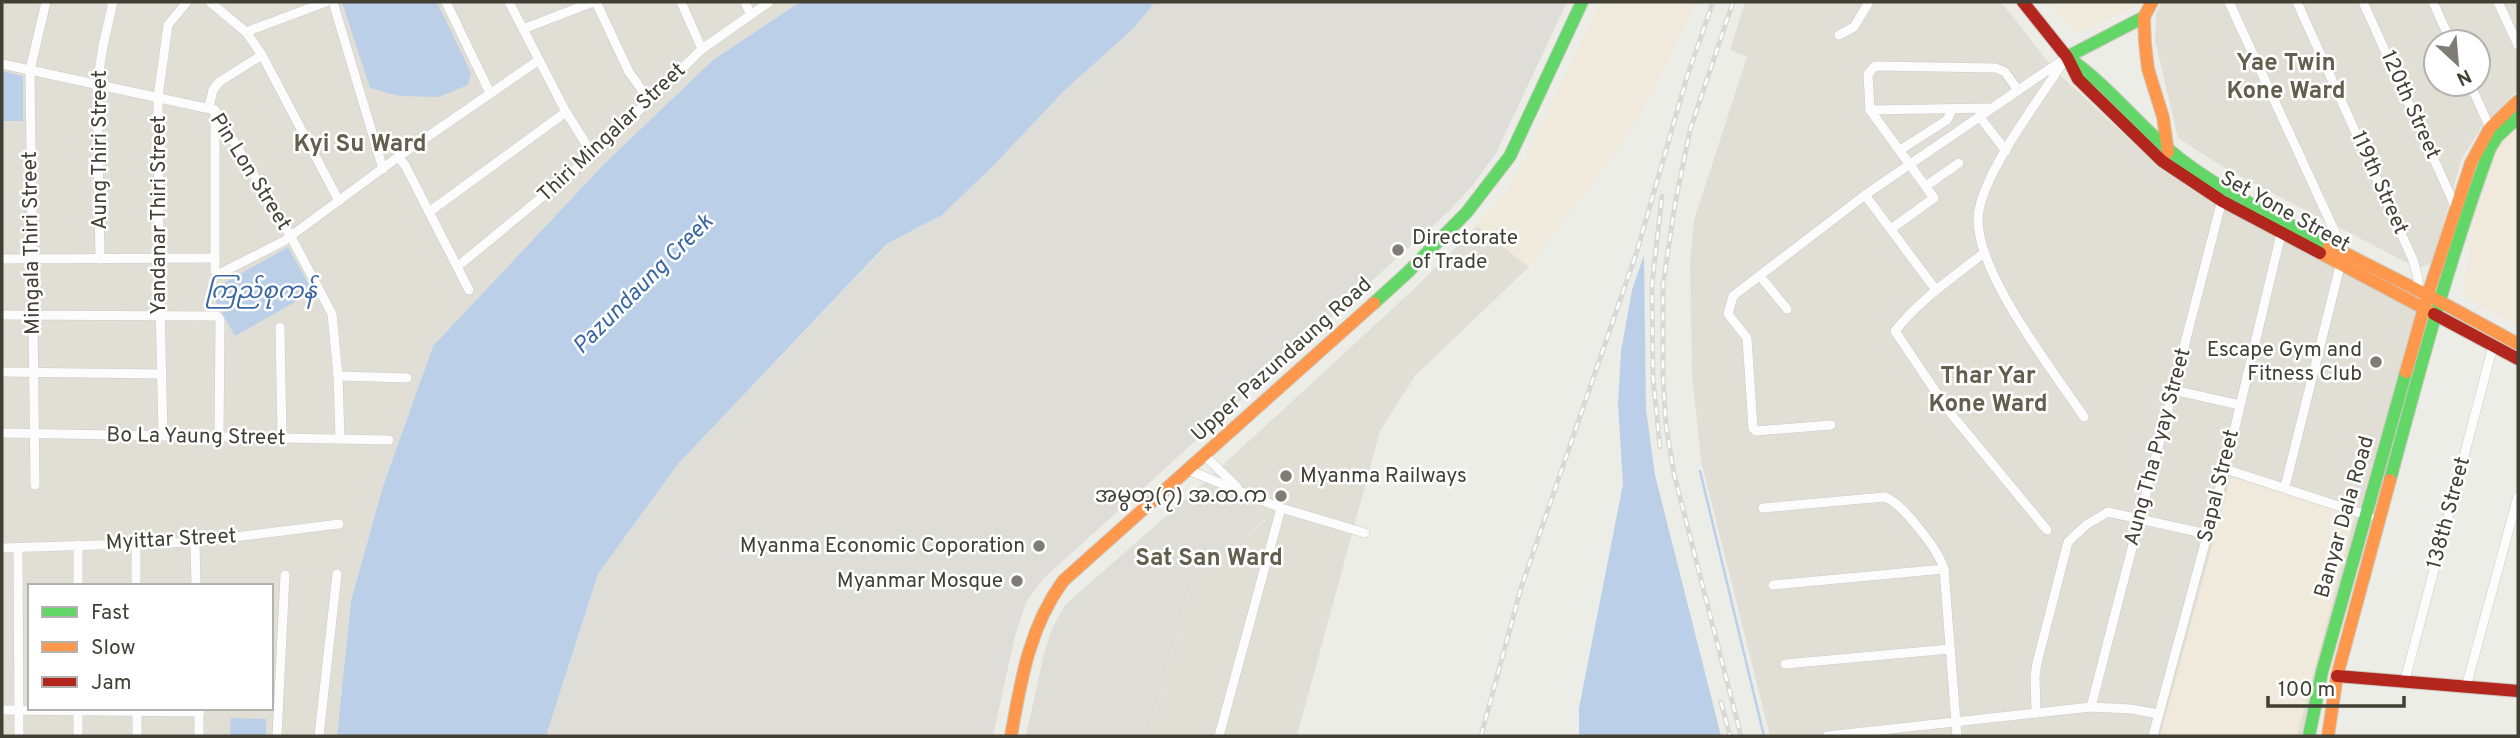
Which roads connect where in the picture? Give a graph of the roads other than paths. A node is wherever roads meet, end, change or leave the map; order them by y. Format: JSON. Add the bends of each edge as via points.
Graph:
{"nodes":[{"id":1,"x":46,"y":2,"type":"edge"},
{"id":2,"x":113,"y":2,"type":"edge"},
{"id":3,"x":187,"y":2,"type":"edge"},
{"id":4,"x":210,"y":2,"type":"edge"},
{"id":5,"x":326,"y":2,"type":"edge"},
{"id":6,"x":333,"y":2,"type":"edge"},
{"id":7,"x":446,"y":2,"type":"edge"},
{"id":8,"x":509,"y":2,"type":"edge"},
{"id":9,"x":595,"y":2,"type":"edge"},
{"id":10,"x":681,"y":2,"type":"edge"},
{"id":11,"x":745,"y":2,"type":"edge"},
{"id":12,"x":769,"y":2,"type":"edge"},
{"id":13,"x":1582,"y":2,"type":"edge"},
{"id":14,"x":1869,"y":2,"type":"edge"},
{"id":15,"x":2023,"y":2,"type":"edge"},
{"id":16,"x":2152,"y":2,"type":"edge"},
{"id":17,"x":2230,"y":2,"type":"edge"},
{"id":18,"x":2297,"y":2,"type":"edge"},
{"id":19,"x":2363,"y":2,"type":"edge"},
{"id":20,"x":2433,"y":2,"type":"edge"},
{"id":21,"x":2498,"y":2,"type":"edge"},
{"id":22,"x":751,"y":15,"type":"junction"},
{"id":23,"x":2144,"y":17,"type":"junction"},
{"id":24,"x":2445,"y":28,"type":"edge"},
{"id":25,"x":523,"y":29,"type":"junction"},
{"id":26,"x":246,"y":32,"type":"junction"},
{"id":27,"x":1839,"y":35,"type":"dead end"},
{"id":28,"x":2518,"y":45,"type":"edge"},
{"id":29,"x":702,"y":49,"type":"junction"},
{"id":30,"x":262,"y":55,"type":"junction"},
{"id":31,"x":2067,"y":57,"type":"junction"},
{"id":32,"x":539,"y":60,"type":"junction"},
{"id":33,"x":2,"y":64,"type":"edge"},
{"id":34,"x":30,"y":70,"type":"junction"},
{"id":35,"x":97,"y":84,"type":"junction"},
{"id":36,"x":2017,"y":89,"type":"junction"},
{"id":37,"x":490,"y":93,"type":"junction"},
{"id":38,"x":158,"y":97,"type":"junction"},
{"id":39,"x":2476,"y":98,"type":"edge"},
{"id":40,"x":649,"y":100,"type":"junction"},
{"id":41,"x":2518,"y":101,"type":"edge"},
{"id":42,"x":1953,"y":107,"type":"junction"},
{"id":43,"x":1989,"y":108,"type":"junction"},
{"id":44,"x":212,"y":109,"type":"junction"},
{"id":45,"x":1870,"y":110,"type":"junction"},
{"id":46,"x":566,"y":112,"type":"junction"},
{"id":47,"x":1979,"y":116,"type":"junction"},
{"id":48,"x":2518,"y":117,"type":"edge"},
{"id":49,"x":2490,"y":128,"type":"junction"},
{"id":50,"x":1900,"y":150,"type":"junction"},
{"id":51,"x":2006,"y":151,"type":"junction"},
{"id":52,"x":593,"y":155,"type":"junction"},
{"id":53,"x":2166,"y":155,"type":"junction"},
{"id":54,"x":398,"y":157,"type":"junction"},
{"id":55,"x":1959,"y":163,"type":"dead end"},
{"id":56,"x":1910,"y":164,"type":"junction"},
{"id":57,"x":2477,"y":165,"type":"junction"},
{"id":58,"x":383,"y":169,"type":"junction"},
{"id":59,"x":1926,"y":186,"type":"junction"},
{"id":60,"x":2224,"y":188,"type":"junction"},
{"id":61,"x":1865,"y":195,"type":"junction"},
{"id":62,"x":339,"y":201,"type":"junction"},
{"id":63,"x":2222,"y":201,"type":"junction"},
{"id":64,"x":2456,"y":208,"type":"junction"},
{"id":65,"x":429,"y":212,"type":"junction"},
{"id":66,"x":1891,"y":229,"type":"junction"},
{"id":67,"x":2281,"y":234,"type":"junction"},
{"id":68,"x":290,"y":235,"type":"junction"},
{"id":69,"x":1984,"y":253,"type":"junction"},
{"id":70,"x":159,"y":258,"type":"junction"},
{"id":71,"x":215,"y":258,"type":"junction"},
{"id":72,"x":2,"y":259,"type":"edge"},
{"id":73,"x":32,"y":259,"type":"junction"},
{"id":74,"x":100,"y":259,"type":"junction"},
{"id":75,"x":2343,"y":260,"type":"junction"},
{"id":76,"x":457,"y":267,"type":"junction"},
{"id":77,"x":1760,"y":276,"type":"junction"},
{"id":78,"x":470,"y":290,"type":"dead end"},
{"id":79,"x":1936,"y":290,"type":"junction"},
{"id":80,"x":2428,"y":295,"type":"junction"},
{"id":81,"x":1787,"y":309,"type":"dead end"},
{"id":82,"x":2429,"y":311,"type":"junction"},
{"id":83,"x":2,"y":315,"type":"edge"},
{"id":84,"x":33,"y":316,"type":"junction"},
{"id":85,"x":160,"y":316,"type":"junction"},
{"id":86,"x":280,"y":327,"type":"dead end"},
{"id":87,"x":2518,"y":344,"type":"edge"},
{"id":88,"x":2493,"y":346,"type":"junction"},
{"id":89,"x":2518,"y":359,"type":"edge"},
{"id":90,"x":2,"y":372,"type":"edge"},
{"id":91,"x":35,"y":373,"type":"junction"},
{"id":92,"x":162,"y":374,"type":"junction"},
{"id":93,"x":338,"y":376,"type":"junction"},
{"id":94,"x":407,"y":377,"type":"dead end"},
{"id":95,"x":2173,"y":390,"type":"junction"},
{"id":96,"x":2240,"y":405,"type":"junction"},
{"id":97,"x":2084,"y":417,"type":"dead end"},
{"id":98,"x":1831,"y":425,"type":"dead end"},
{"id":99,"x":2,"y":433,"type":"edge"},
{"id":100,"x":36,"y":434,"type":"junction"},
{"id":101,"x":163,"y":436,"type":"junction"},
{"id":102,"x":219,"y":437,"type":"junction"},
{"id":103,"x":282,"y":438,"type":"junction"},
{"id":104,"x":340,"y":439,"type":"junction"},
{"id":105,"x":389,"y":440,"type":"dead end"},
{"id":106,"x":1204,"y":455,"type":"junction"},
{"id":107,"x":2225,"y":469,"type":"junction"},
{"id":108,"x":1188,"y":470,"type":"junction"},
{"id":109,"x":35,"y":485,"type":"dead end"},
{"id":110,"x":2285,"y":487,"type":"junction"},
{"id":111,"x":1241,"y":491,"type":"junction"},
{"id":112,"x":2518,"y":496,"type":"edge"},
{"id":113,"x":1281,"y":508,"type":"junction"},
{"id":114,"x":1763,"y":508,"type":"dead end"},
{"id":115,"x":2365,"y":515,"type":"junction"},
{"id":116,"x":2140,"y":519,"type":"junction"},
{"id":117,"x":2381,"y":519,"type":"junction"},
{"id":118,"x":340,"y":524,"type":"dead end"},
{"id":119,"x":2047,"y":530,"type":"dead end"},
{"id":120,"x":1365,"y":533,"type":"dead end"},
{"id":121,"x":2207,"y":534,"type":"junction"},
{"id":122,"x":195,"y":542,"type":"junction"},
{"id":123,"x":136,"y":544,"type":"junction"},
{"id":124,"x":78,"y":545,"type":"junction"},
{"id":125,"x":2,"y":548,"type":"edge"},
{"id":126,"x":18,"y":548,"type":"junction"},
{"id":127,"x":1944,"y":569,"type":"junction"},
{"id":128,"x":337,"y":574,"type":"dead end"},
{"id":129,"x":285,"y":575,"type":"dead end"},
{"id":130,"x":78,"y":584,"type":"edge"},
{"id":131,"x":136,"y":584,"type":"edge"},
{"id":132,"x":196,"y":584,"type":"edge"},
{"id":133,"x":1773,"y":585,"type":"dead end"},
{"id":134,"x":1950,"y":649,"type":"junction"},
{"id":135,"x":1785,"y":664,"type":"dead end"},
{"id":136,"x":2337,"y":676,"type":"junction"},
{"id":137,"x":2405,"y":680,"type":"junction"},
{"id":138,"x":2466,"y":687,"type":"junction"},
{"id":139,"x":2518,"y":691,"type":"edge"},
{"id":140,"x":2091,"y":707,"type":"junction"},
{"id":141,"x":2,"y":710,"type":"edge"},
{"id":142,"x":19,"y":710,"type":"junction"},
{"id":143,"x":78,"y":710,"type":"edge"},
{"id":144,"x":137,"y":710,"type":"edge"},
{"id":145,"x":200,"y":710,"type":"edge"},
{"id":146,"x":2036,"y":713,"type":"junction"},
{"id":147,"x":2158,"y":714,"type":"junction"},
{"id":148,"x":1956,"y":723,"type":"junction"},
{"id":149,"x":19,"y":736,"type":"edge"},
{"id":150,"x":78,"y":736,"type":"edge"},
{"id":151,"x":137,"y":736,"type":"edge"},
{"id":152,"x":199,"y":736,"type":"edge"},
{"id":153,"x":277,"y":736,"type":"edge"},
{"id":154,"x":319,"y":736,"type":"edge"},
{"id":155,"x":1011,"y":736,"type":"edge"},
{"id":156,"x":1219,"y":736,"type":"edge"},
{"id":157,"x":1827,"y":736,"type":"edge"},
{"id":158,"x":1957,"y":736,"type":"edge"},
{"id":159,"x":2153,"y":736,"type":"edge"},
{"id":160,"x":2309,"y":736,"type":"edge"},
{"id":161,"x":2328,"y":736,"type":"edge"}],
"edges":[{"from":1,"to":34,"type":"street","name":"Mingala Thiri Street"},
{"from":2,"to":35,"type":"street","name":"Aung Thiri Street"},
{"from":3,"to":38,"type":"street","name":"Yandanar Thiri Street","via":[[168,24]]},
{"from":4,"to":26,"type":"street"},
{"from":5,"to":26,"type":"street"},
{"from":6,"to":58,"type":"street"},
{"from":7,"to":37,"type":"street"},
{"from":8,"to":25,"type":"street"},
{"from":9,"to":25,"type":"street"},
{"from":9,"to":40,"type":"street","via":[[629,72]]},
{"from":10,"to":29,"type":"street"},
{"from":11,"to":22,"type":"street"},
{"from":12,"to":22,"type":"street","name":"Thiri Mingalar Street"},
{"from":13,"to":106,"type":"main road","name":"Upper Pazundaung Road","via":[[1510,156],[1489,186],[1407,273]]},
{"from":14,"to":27,"type":"street","via":[[1854,27]]},
{"from":15,"to":31,"type":"main road","name":"Set Yone Street"},
{"from":16,"to":23,"type":"main road"},
{"from":17,"to":75,"type":"street"},
{"from":18,"to":80,"type":"street","name":"119th Street"},
{"from":19,"to":64,"type":"street","name":"120th Street"},
{"from":20,"to":24,"type":"street"},
{"from":21,"to":28,"type":"street"},
{"from":22,"to":29,"type":"street","name":"Thiri Mingalar Street"},
{"from":23,"to":31,"type":"main road"},
{"from":23,"to":53,"type":"main road","via":[[2148,69],[2163,117]]},
{"from":25,"to":32,"type":"street"},
{"from":26,"to":30,"type":"street"},
{"from":29,"to":40,"type":"street","name":"Thiri Mingalar Street"},
{"from":30,"to":44,"type":"street","via":[[219,82],[213,90]]},
{"from":30,"to":62,"type":"street"},
{"from":31,"to":36,"type":"street"},
{"from":31,"to":51,"type":"street"},
{"from":31,"to":53,"type":"main road","name":"Set Yone Street","via":[[2078,79]]},
{"from":32,"to":37,"type":"street"},
{"from":32,"to":46,"type":"street"},
{"from":33,"to":34,"type":"street","name":"Pin Lon Street"},
{"from":34,"to":35,"type":"street","name":"Pin Lon Street"},
{"from":34,"to":73,"type":"street","name":"Mingala Thiri Street"},
{"from":35,"to":38,"type":"street","name":"Pin Lon Street"},
{"from":35,"to":74,"type":"street","name":"Aung Thiri Street"},
{"from":36,"to":43,"type":"street"},
{"from":36,"to":45,"type":"street","via":[[2005,72],[1996,68],[1875,66],[1868,74]]},
{"from":37,"to":54,"type":"street"},
{"from":38,"to":44,"type":"street","name":"Pin Lon Street"},
{"from":38,"to":70,"type":"street","name":"Yandanar Thiri Street"},
{"from":39,"to":49,"type":"street"},
{"from":40,"to":52,"type":"street","name":"Thiri Mingalar Street"},
{"from":41,"to":49,"type":"main road"},
{"from":42,"to":43,"type":"street"},
{"from":42,"to":45,"type":"street"},
{"from":42,"to":50,"type":"street","via":[[1947,120]]},
{"from":43,"to":47,"type":"street"},
{"from":44,"to":68,"type":"street","name":"Pin Lon Street"},
{"from":44,"to":71,"type":"street"},
{"from":45,"to":50,"type":"street"},
{"from":46,"to":52,"type":"street"},
{"from":46,"to":65,"type":"street"},
{"from":47,"to":51,"type":"street"},
{"from":47,"to":56,"type":"street"},
{"from":48,"to":57,"type":"main road"},
{"from":49,"to":57,"type":"main road"},
{"from":50,"to":56,"type":"street"},
{"from":51,"to":69,"type":"street","via":[[1979,211],[1978,239]]},
{"from":52,"to":76,"type":"street","name":"Thiri Mingalar Street"},
{"from":53,"to":60,"type":"main road","name":"Set Yone Street"},
{"from":53,"to":63,"type":"main road","name":"Set Yone Street"},
{"from":54,"to":58,"type":"street"},
{"from":54,"to":65,"type":"street"},
{"from":55,"to":59,"type":"street"},
{"from":56,"to":59,"type":"street"},
{"from":56,"to":61,"type":"street"},
{"from":57,"to":64,"type":"main road"},
{"from":57,"to":80,"type":"main road"},
{"from":58,"to":62,"type":"street"},
{"from":59,"to":66,"type":"street","via":[[1933,200]]},
{"from":60,"to":63,"type":"street","name":"Aung Tha Pyay Street"},
{"from":60,"to":75,"type":"main road","name":"Set Yone Street"},
{"from":61,"to":66,"type":"street"},
{"from":61,"to":77,"type":"street"},
{"from":62,"to":68,"type":"street"},
{"from":63,"to":67,"type":"main road","name":"Set Yone Street"},
{"from":63,"to":95,"type":"street","name":"Aung Tha Pyay Street"},
{"from":64,"to":80,"type":"main road"},
{"from":65,"to":76,"type":"street"},
{"from":66,"to":79,"type":"street"},
{"from":67,"to":75,"type":"main road","name":"Set Yone Street"},
{"from":67,"to":96,"type":"street","name":"Sapal Street"},
{"from":68,"to":71,"type":"street","via":[[219,274]]},
{"from":68,"to":93,"type":"street","name":"Pin Lon Street","via":[[332,314]]},
{"from":69,"to":79,"type":"street"},
{"from":69,"to":97,"type":"street","via":[[1999,290]]},
{"from":70,"to":71,"type":"street"},
{"from":70,"to":74,"type":"street"},
{"from":70,"to":85,"type":"street","name":"Yandanar Thiri Street"},
{"from":72,"to":73,"type":"street"},
{"from":73,"to":74,"type":"street"},
{"from":73,"to":84,"type":"street","name":"Mingala Thiri Street"},
{"from":75,"to":80,"type":"main road","name":"Set Yone Street"},
{"from":75,"to":82,"type":"main road","name":"Set Yone Street"},
{"from":75,"to":110,"type":"street"},
{"from":76,"to":78,"type":"street"},
{"from":77,"to":81,"type":"street"},
{"from":77,"to":98,"type":"street","via":[[1733,296],[1728,309],[1747,338],[1753,428]]},
{"from":79,"to":119,"type":"street","via":[[1895,331],[1948,410]]},
{"from":80,"to":82,"type":"main road"},
{"from":80,"to":87,"type":"main road","name":"Set Yone Street"},
{"from":82,"to":88,"type":"main road","name":"Set Yone Street"},
{"from":82,"to":115,"type":"main road","name":"Banyar Dala Road"},
{"from":82,"to":117,"type":"main road","name":"Banyar Dala Road"},
{"from":83,"to":84,"type":"street"},
{"from":84,"to":85,"type":"street"},
{"from":84,"to":91,"type":"street","name":"Mingala Thiri Street"},
{"from":85,"to":92,"type":"street","name":"Yandanar Thiri Street"},
{"from":85,"to":102,"type":"street","via":[[219,317]]},
{"from":86,"to":103,"type":"street"},
{"from":88,"to":89,"type":"main road","name":"Set Yone Street"},
{"from":88,"to":137,"type":"street","name":"138th Street"},
{"from":90,"to":91,"type":"street"},
{"from":91,"to":92,"type":"street"},
{"from":91,"to":100,"type":"street","name":"Mingala Thiri Street"},
{"from":92,"to":101,"type":"street","name":"Yandanar Thiri Street"},
{"from":93,"to":94,"type":"street"},
{"from":93,"to":104,"type":"street","name":"Pin Lon Street"},
{"from":95,"to":96,"type":"street"},
{"from":95,"to":116,"type":"street","name":"Aung Tha Pyay Street"},
{"from":96,"to":107,"type":"street","name":"Sapal Street"},
{"from":99,"to":100,"type":"street","name":"Bo La Yaung Street"},
{"from":100,"to":101,"type":"street","name":"Bo La Yaung Street"},
{"from":100,"to":109,"type":"street","name":"Mingala Thiri Street"},
{"from":101,"to":102,"type":"street","name":"Bo La Yaung Street"},
{"from":102,"to":103,"type":"street","name":"Bo La Yaung Street"},
{"from":103,"to":104,"type":"street","name":"Bo La Yaung Street"},
{"from":104,"to":105,"type":"street","name":"Bo La Yaung Street"},
{"from":106,"to":108,"type":"main road","name":"Upper Pazundaung Road"},
{"from":106,"to":111,"type":"street"},
{"from":107,"to":110,"type":"street"},
{"from":107,"to":121,"type":"street","name":"Sapal Street"},
{"from":108,"to":111,"type":"street"},
{"from":108,"to":155,"type":"main road","name":"Upper Pazundaung Road","via":[[1048,598],[1027,651]]},
{"from":110,"to":115,"type":"street"},
{"from":111,"to":113,"type":"street"},
{"from":112,"to":138,"type":"street"},
{"from":113,"to":120,"type":"street"},
{"from":113,"to":156,"type":"street"},
{"from":114,"to":127,"type":"street","via":[[1892,499],[1939,555]]},
{"from":115,"to":117,"type":"street"},
{"from":115,"to":160,"type":"main road","name":"Banyar Dala Road"},
{"from":116,"to":121,"type":"street"},
{"from":116,"to":140,"type":"street","name":"Aung Tha Pyay Street"},
{"from":116,"to":146,"type":"street","via":[[2108,512],[2086,524],[2068,542],[2035,676]]},
{"from":117,"to":136,"type":"main road","name":"Banyar Dala Road"},
{"from":118,"to":122,"type":"street","name":"Myittar Street"},
{"from":121,"to":147,"type":"street","name":"Sapal Street"},
{"from":122,"to":123,"type":"street","name":"Myittar Street"},
{"from":122,"to":132,"type":"street"},
{"from":123,"to":124,"type":"street","name":"Myittar Street"},
{"from":123,"to":131,"type":"street"},
{"from":124,"to":126,"type":"street","name":"Myittar Street"},
{"from":124,"to":130,"type":"street"},
{"from":125,"to":126,"type":"street","name":"Myittar Street"},
{"from":126,"to":142,"type":"street"},
{"from":127,"to":133,"type":"street"},
{"from":127,"to":134,"type":"street"},
{"from":128,"to":154,"type":"street"},
{"from":129,"to":153,"type":"street"},
{"from":134,"to":135,"type":"street"},
{"from":134,"to":148,"type":"street"},
{"from":136,"to":137,"type":"main road"},
{"from":136,"to":161,"type":"main road","name":"Banyar Dala Road"},
{"from":137,"to":138,"type":"main road"},
{"from":138,"to":139,"type":"main road"},
{"from":140,"to":146,"type":"street"},
{"from":140,"to":147,"type":"street"},
{"from":141,"to":142,"type":"street"},
{"from":142,"to":143,"type":"street"},
{"from":142,"to":149,"type":"street"},
{"from":143,"to":144,"type":"street"},
{"from":143,"to":150,"type":"street"},
{"from":144,"to":145,"type":"street"},
{"from":144,"to":151,"type":"street"},
{"from":145,"to":152,"type":"street"},
{"from":146,"to":148,"type":"street"},
{"from":147,"to":159,"type":"street","name":"Sapal Street"},
{"from":148,"to":157,"type":"street"},
{"from":148,"to":158,"type":"street"}]}
